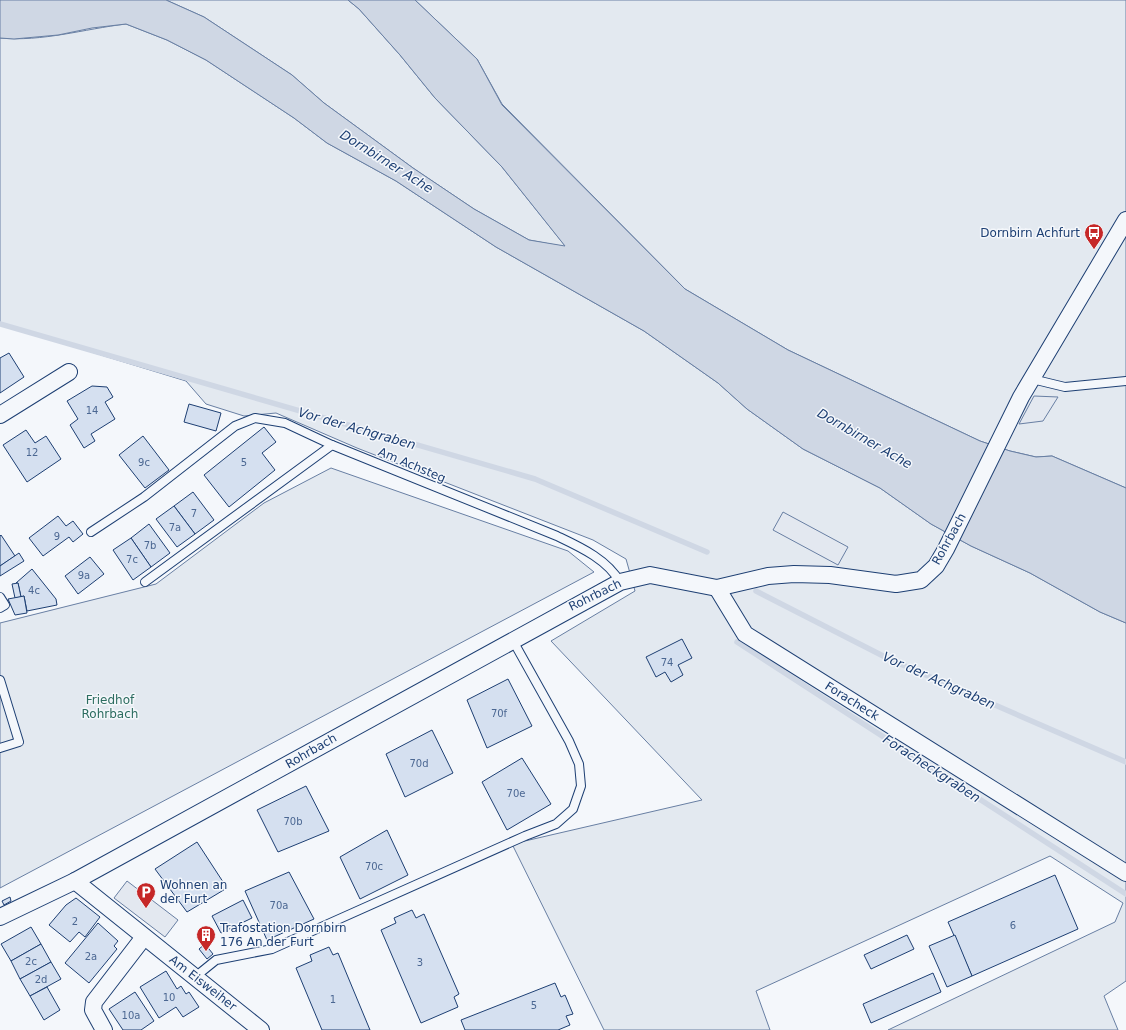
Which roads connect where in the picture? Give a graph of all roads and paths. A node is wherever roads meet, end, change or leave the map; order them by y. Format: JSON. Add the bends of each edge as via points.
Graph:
{"nodes":[{"id":1,"x":1126,"y":220,"type":"edge"},
{"id":2,"x":69,"y":372,"type":"dead end"},
{"id":3,"x":1032,"y":379,"type":"junction"},
{"id":4,"x":1126,"y":381,"type":"edge"},
{"id":5,"x":0,"y":415,"type":"edge"},
{"id":6,"x":332,"y":445,"type":"junction"},
{"id":7,"x":91,"y":532,"type":"dead end"},
{"id":8,"x":146,"y":582,"type":"dead end"},
{"id":9,"x":620,"y":582,"type":"junction"},
{"id":10,"x":717,"y":588,"type":"junction"},
{"id":11,"x":0,"y":597,"type":"edge"},
{"id":12,"x":0,"y":608,"type":"edge"},
{"id":13,"x":512,"y":639,"type":"junction"},
{"id":14,"x":0,"y":680,"type":"edge"},
{"id":15,"x":0,"y":748,"type":"edge"},
{"id":16,"x":1126,"y":873,"type":"edge"},
{"id":17,"x":75,"y":881,"type":"junction"},
{"id":18,"x":0,"y":917,"type":"edge"},
{"id":19,"x":144,"y":937,"type":"junction"},
{"id":20,"x":195,"y":977,"type":"junction"},
{"id":21,"x":104,"y":1030,"type":"edge"},
{"id":22,"x":262,"y":1030,"type":"edge"}],
"edges":[{"from":1,"to":3,"type":"street","name":"Rohrbach"},
{"from":2,"to":5,"type":"street"},
{"from":3,"to":4,"type":"lane","via":[[1065,387]]},
{"from":3,"to":10,"type":"street","name":"Rohrbach","via":[[936,566],[921,580],[896,584],[830,575],[794,574],[768,576]]},
{"from":6,"to":7,"type":"lane","name":"Am Achsteg","via":[[285,423],[255,418],[235,426],[144,497]]},
{"from":6,"to":8,"type":"lane"},
{"from":6,"to":9,"type":"lane","name":"Am Achsteg","via":[[557,536],[590,552],[616,574]]},
{"from":9,"to":10,"type":"street","name":"Rohrbach","via":[[650,575]]},
{"from":9,"to":13,"type":"street","name":"Rohrbach"},
{"from":10,"to":16,"type":"street","name":"Foracheck","via":[[745,634]]},
{"from":11,"to":12,"type":"lane","via":[[5,605]]},
{"from":13,"to":17,"type":"street","name":"Rohrbach"},
{"from":13,"to":20,"type":"lane","via":[[569,741],[579,764],[581,786],[573,809],[556,824],[272,949],[216,960]]},
{"from":14,"to":15,"type":"lane","via":[[19,742]]},
{"from":17,"to":18,"type":"street","name":"Rohrbach"},
{"from":17,"to":19,"type":"street","name":"Am Eisweiher"},
{"from":19,"to":20,"type":"street","name":"Am Eisweiher"},
{"from":19,"to":21,"type":"street","via":[[94,1002],[93,1010]]},
{"from":20,"to":22,"type":"street","name":"Am Eisweiher"}]}
